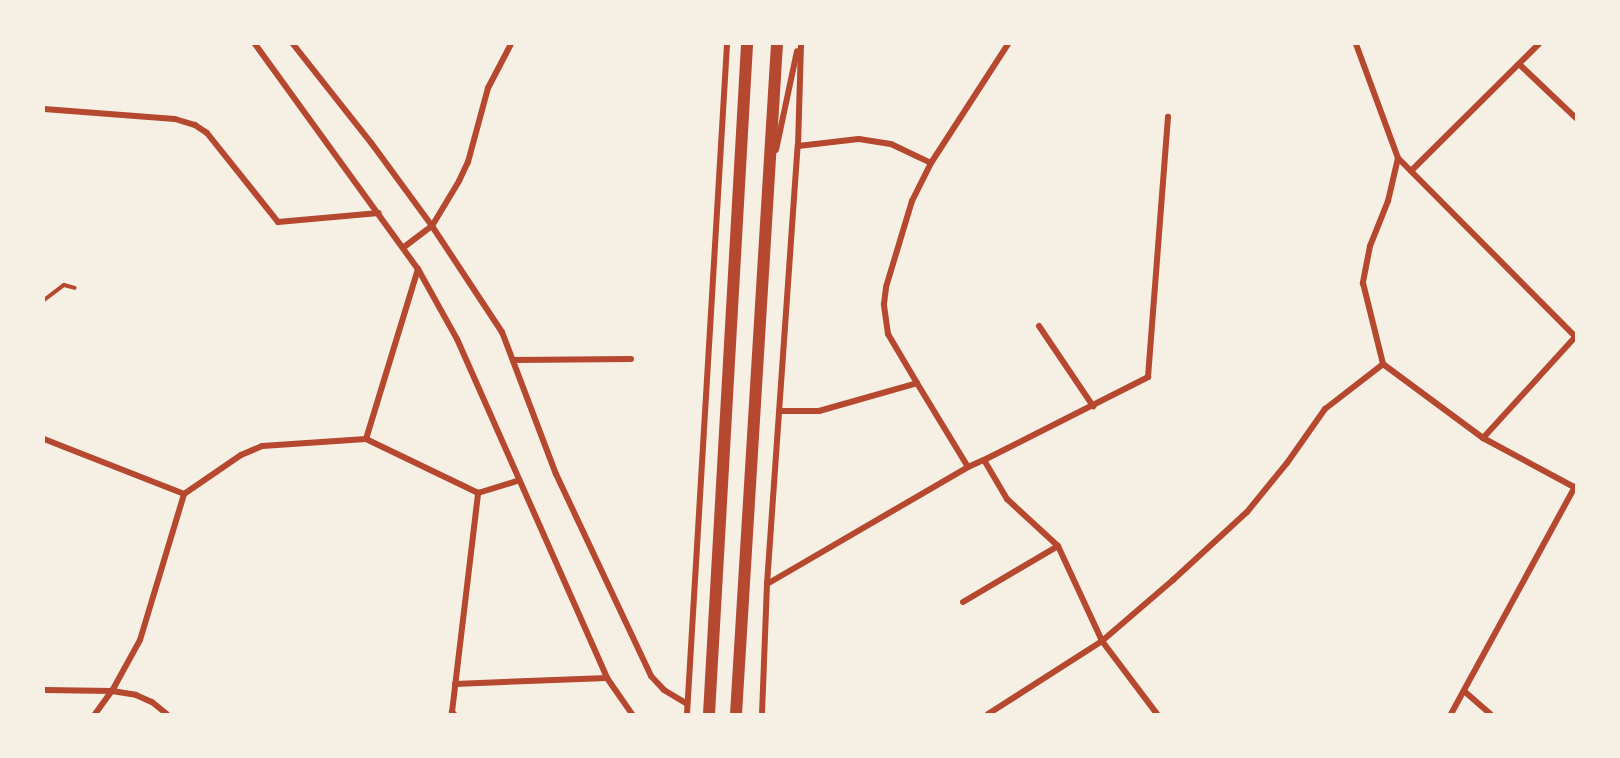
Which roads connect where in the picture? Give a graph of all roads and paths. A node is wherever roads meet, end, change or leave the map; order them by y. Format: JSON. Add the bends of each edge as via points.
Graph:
{"nodes":[{"id":1,"x":255,"y":44,"type":"edge"},
{"id":2,"x":293,"y":44,"type":"edge"},
{"id":3,"x":511,"y":44,"type":"edge"},
{"id":4,"x":727,"y":44,"type":"edge"},
{"id":5,"x":747,"y":44,"type":"edge"},
{"id":6,"x":777,"y":44,"type":"edge"},
{"id":7,"x":800,"y":44,"type":"edge"},
{"id":8,"x":1008,"y":44,"type":"edge"},
{"id":9,"x":1356,"y":44,"type":"edge"},
{"id":10,"x":1539,"y":44,"type":"edge"},
{"id":11,"x":1519,"y":64,"type":"junction"},
{"id":12,"x":44,"y":109,"type":"edge"},
{"id":13,"x":1168,"y":117,"type":"dead end"},
{"id":14,"x":1576,"y":118,"type":"edge"},
{"id":15,"x":798,"y":146,"type":"junction"},
{"id":16,"x":1398,"y":158,"type":"junction"},
{"id":17,"x":930,"y":163,"type":"junction"},
{"id":18,"x":1411,"y":171,"type":"junction"},
{"id":19,"x":770,"y":174,"type":"junction"},
{"id":20,"x":380,"y":213,"type":"junction"},
{"id":21,"x":432,"y":226,"type":"junction"},
{"id":22,"x":404,"y":247,"type":"junction"},
{"id":23,"x":418,"y":269,"type":"junction"},
{"id":24,"x":75,"y":288,"type":"dead end"},
{"id":25,"x":44,"y":300,"type":"edge"},
{"id":26,"x":1039,"y":326,"type":"dead end"},
{"id":27,"x":1576,"y":336,"type":"edge"},
{"id":28,"x":631,"y":359,"type":"dead end"},
{"id":29,"x":513,"y":360,"type":"junction"},
{"id":30,"x":1383,"y":364,"type":"junction"},
{"id":31,"x":917,"y":383,"type":"junction"},
{"id":32,"x":1092,"y":406,"type":"junction"},
{"id":33,"x":780,"y":411,"type":"junction"},
{"id":34,"x":44,"y":438,"type":"edge"},
{"id":35,"x":1483,"y":438,"type":"junction"},
{"id":36,"x":366,"y":439,"type":"junction"},
{"id":37,"x":984,"y":460,"type":"junction"},
{"id":38,"x":968,"y":467,"type":"junction"},
{"id":39,"x":517,"y":481,"type":"junction"},
{"id":40,"x":1576,"y":487,"type":"edge"},
{"id":41,"x":478,"y":493,"type":"junction"},
{"id":42,"x":184,"y":494,"type":"junction"},
{"id":43,"x":1058,"y":546,"type":"junction"},
{"id":44,"x":767,"y":584,"type":"junction"},
{"id":45,"x":963,"y":602,"type":"dead end"},
{"id":46,"x":1102,"y":641,"type":"junction"},
{"id":47,"x":607,"y":678,"type":"junction"},
{"id":48,"x":455,"y":684,"type":"junction"},
{"id":49,"x":44,"y":690,"type":"edge"},
{"id":50,"x":112,"y":691,"type":"junction"},
{"id":51,"x":1464,"y":692,"type":"junction"},
{"id":52,"x":687,"y":704,"type":"junction"},
{"id":53,"x":95,"y":714,"type":"edge"},
{"id":54,"x":167,"y":714,"type":"edge"},
{"id":55,"x":452,"y":714,"type":"edge"},
{"id":56,"x":632,"y":714,"type":"edge"},
{"id":57,"x":687,"y":714,"type":"edge"},
{"id":58,"x":710,"y":714,"type":"edge"},
{"id":59,"x":736,"y":714,"type":"edge"},
{"id":60,"x":762,"y":714,"type":"edge"},
{"id":61,"x":988,"y":714,"type":"edge"},
{"id":62,"x":1157,"y":714,"type":"edge"},
{"id":63,"x":1451,"y":714,"type":"edge"},
{"id":64,"x":1490,"y":714,"type":"edge"}],
"edges":[{"from":1,"to":20,"type":"street"},
{"from":2,"to":21,"type":"street"},
{"from":3,"to":21,"type":"street","via":[[488,88],[468,162]]},
{"from":4,"to":52,"type":"street"},
{"from":5,"to":58,"type":"highway"},
{"from":6,"to":19,"type":"highway"},
{"from":7,"to":15,"type":"street"},
{"from":7,"to":19,"type":"street"},
{"from":8,"to":17,"type":"street"},
{"from":9,"to":16,"type":"street"},
{"from":10,"to":11,"type":"street"},
{"from":11,"to":14,"type":"street"},
{"from":11,"to":18,"type":"street"},
{"from":12,"to":20,"type":"street","via":[[175,119],[195,125],[207,133],[278,222]]},
{"from":13,"to":32,"type":"street","via":[[1148,377]]},
{"from":15,"to":17,"type":"street","via":[[859,139],[891,144]]},
{"from":15,"to":33,"type":"street"},
{"from":16,"to":18,"type":"street"},
{"from":16,"to":30,"type":"street","via":[[1388,201],[1370,246],[1363,283]]},
{"from":17,"to":31,"type":"street","via":[[908,210],[884,304],[888,334]]},
{"from":18,"to":27,"type":"street"},
{"from":19,"to":59,"type":"highway"},
{"from":20,"to":22,"type":"street"},
{"from":21,"to":22,"type":"street"},
{"from":21,"to":29,"type":"street","via":[[502,332]]},
{"from":22,"to":23,"type":"street"},
{"from":23,"to":36,"type":"street"},
{"from":23,"to":39,"type":"street","via":[[457,339]]},
{"from":24,"to":25,"type":"lane","via":[[64,285]]},
{"from":26,"to":32,"type":"street"},
{"from":27,"to":35,"type":"street"},
{"from":28,"to":29,"type":"street"},
{"from":29,"to":52,"type":"street","via":[[556,474],[651,676],[664,690]]},
{"from":30,"to":35,"type":"street"},
{"from":30,"to":46,"type":"street","via":[[1325,408],[1247,512]]},
{"from":31,"to":33,"type":"street","via":[[819,411]]},
{"from":31,"to":38,"type":"street"},
{"from":32,"to":37,"type":"street"},
{"from":33,"to":44,"type":"street"},
{"from":34,"to":42,"type":"street"},
{"from":35,"to":40,"type":"street"},
{"from":36,"to":41,"type":"street"},
{"from":36,"to":42,"type":"street","via":[[262,446],[242,454]]},
{"from":37,"to":38,"type":"street"},
{"from":37,"to":43,"type":"street","via":[[1007,499]]},
{"from":38,"to":44,"type":"street"},
{"from":39,"to":41,"type":"street"},
{"from":39,"to":47,"type":"street"},
{"from":40,"to":51,"type":"street"},
{"from":41,"to":48,"type":"street"},
{"from":42,"to":50,"type":"street","via":[[140,640]]},
{"from":43,"to":45,"type":"street"},
{"from":43,"to":46,"type":"street"},
{"from":44,"to":60,"type":"street"},
{"from":46,"to":61,"type":"street"},
{"from":46,"to":62,"type":"street"},
{"from":47,"to":48,"type":"street"},
{"from":47,"to":56,"type":"street"},
{"from":48,"to":55,"type":"street"},
{"from":49,"to":50,"type":"street"},
{"from":50,"to":53,"type":"street"},
{"from":50,"to":54,"type":"street","via":[[152,702]]},
{"from":51,"to":63,"type":"street"},
{"from":51,"to":64,"type":"street"},
{"from":52,"to":57,"type":"street"}]}
